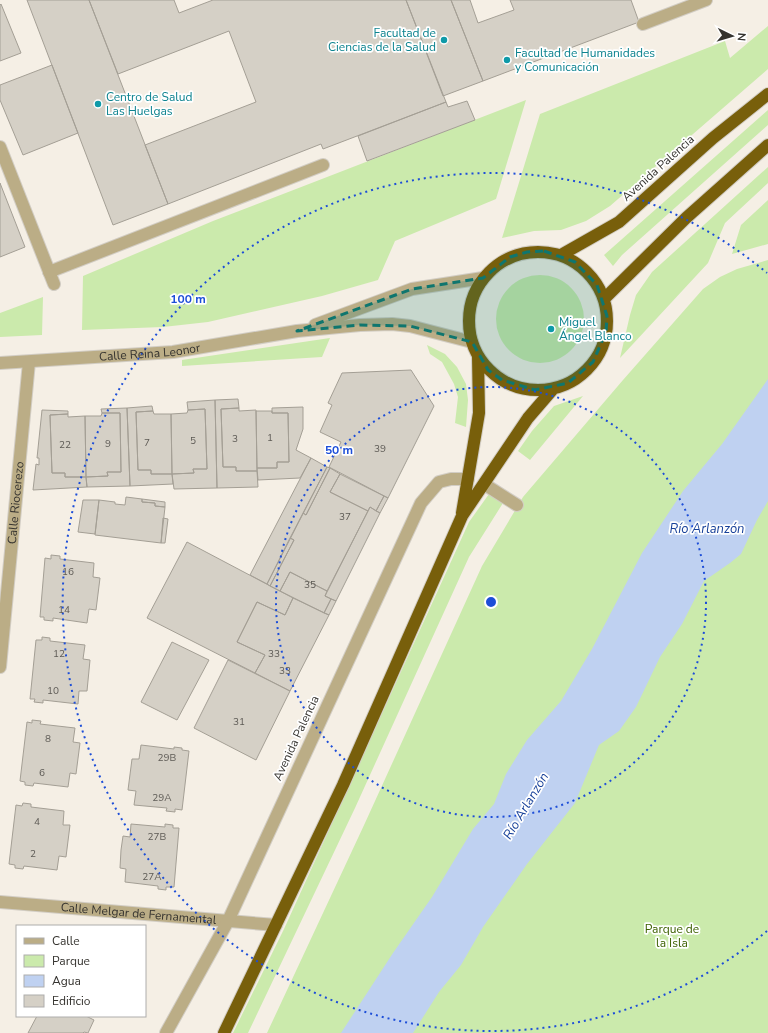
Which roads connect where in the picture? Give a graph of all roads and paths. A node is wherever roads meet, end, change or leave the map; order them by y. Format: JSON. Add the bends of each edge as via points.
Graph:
{"nodes":[{"id":1,"x":706,"y":0,"type":"edge"},
{"id":2,"x":643,"y":24,"type":"dead end"},
{"id":3,"x":768,"y":94,"type":"edge"},
{"id":4,"x":768,"y":145,"type":"edge"},
{"id":5,"x":0,"y":147,"type":"edge"},
{"id":6,"x":323,"y":165,"type":"dead end"},
{"id":7,"x":561,"y":255,"type":"junction"},
{"id":8,"x":49,"y":272,"type":"junction"},
{"id":9,"x":483,"y":278,"type":"junction"},
{"id":10,"x":54,"y":284,"type":"dead end"},
{"id":11,"x":604,"y":299,"type":"junction"},
{"id":12,"x":297,"y":331,"type":"junction"},
{"id":13,"x":472,"y":342,"type":"junction"},
{"id":14,"x":478,"y":356,"type":"junction"},
{"id":15,"x":30,"y":362,"type":"junction"},
{"id":16,"x":0,"y":363,"type":"edge"},
{"id":17,"x":553,"y":389,"type":"junction"},
{"id":18,"x":468,"y":479,"type":"junction"},
{"id":19,"x":484,"y":484,"type":"junction"},
{"id":20,"x":517,"y":505,"type":"dead end"},
{"id":21,"x":462,"y":516,"type":"junction"},
{"id":22,"x":0,"y":667,"type":"edge"},
{"id":23,"x":0,"y":902,"type":"edge"},
{"id":24,"x":228,"y":921,"type":"junction"},
{"id":25,"x":276,"y":925,"type":"junction"},
{"id":26,"x":166,"y":1033,"type":"edge"},
{"id":27,"x":224,"y":1033,"type":"edge"}],
"edges":[{"from":1,"to":2,"type":"street"},
{"from":3,"to":7,"type":"highway","name":"Avenida Palencia","via":[[713,138],[619,222]]},
{"from":4,"to":11,"type":"highway","via":[[686,218]]},
{"from":5,"to":8,"type":"street"},
{"from":6,"to":8,"type":"street"},
{"from":7,"to":9,"type":"highway","via":[[544,251],[510,257],[496,265]]},
{"from":7,"to":11,"type":"highway","via":[[588,272]]},
{"from":8,"to":10,"type":"street"},
{"from":9,"to":12,"type":"street","name":"Calle Reina Leonor","via":[[412,289]]},
{"from":9,"to":13,"type":"highway","via":[[469,309],[468,326]]},
{"from":11,"to":17,"type":"highway","via":[[607,316],[601,348],[582,374]]},
{"from":12,"to":13,"type":"street","name":"Calle Reina Leonor","via":[[392,324]]},
{"from":12,"to":15,"type":"street","name":"Calle Reina Leonor","via":[[173,352]]},
{"from":13,"to":14,"type":"highway"},
{"from":14,"to":17,"type":"highway","via":[[488,370],[518,388]]},
{"from":14,"to":18,"type":"highway","via":[[479,413]]},
{"from":15,"to":16,"type":"street","name":"Calle Reina Leonor"},
{"from":15,"to":22,"type":"street","name":"Calle Riocerezo"},
{"from":17,"to":19,"type":"highway","via":[[528,418]]},
{"from":18,"to":21,"type":"highway"},
{"from":18,"to":24,"type":"street","name":"Avenida Palencia","via":[[439,482],[421,503]]},
{"from":19,"to":20,"type":"street"},
{"from":19,"to":21,"type":"highway"},
{"from":21,"to":25,"type":"highway","via":[[343,785]]},
{"from":23,"to":24,"type":"street","name":"Calle Melgar de Fernamental"},
{"from":24,"to":25,"type":"street","name":"Calle Melgar de Fernamental"},
{"from":24,"to":26,"type":"street","name":"Avenida Palencia"},
{"from":25,"to":27,"type":"highway"}]}
